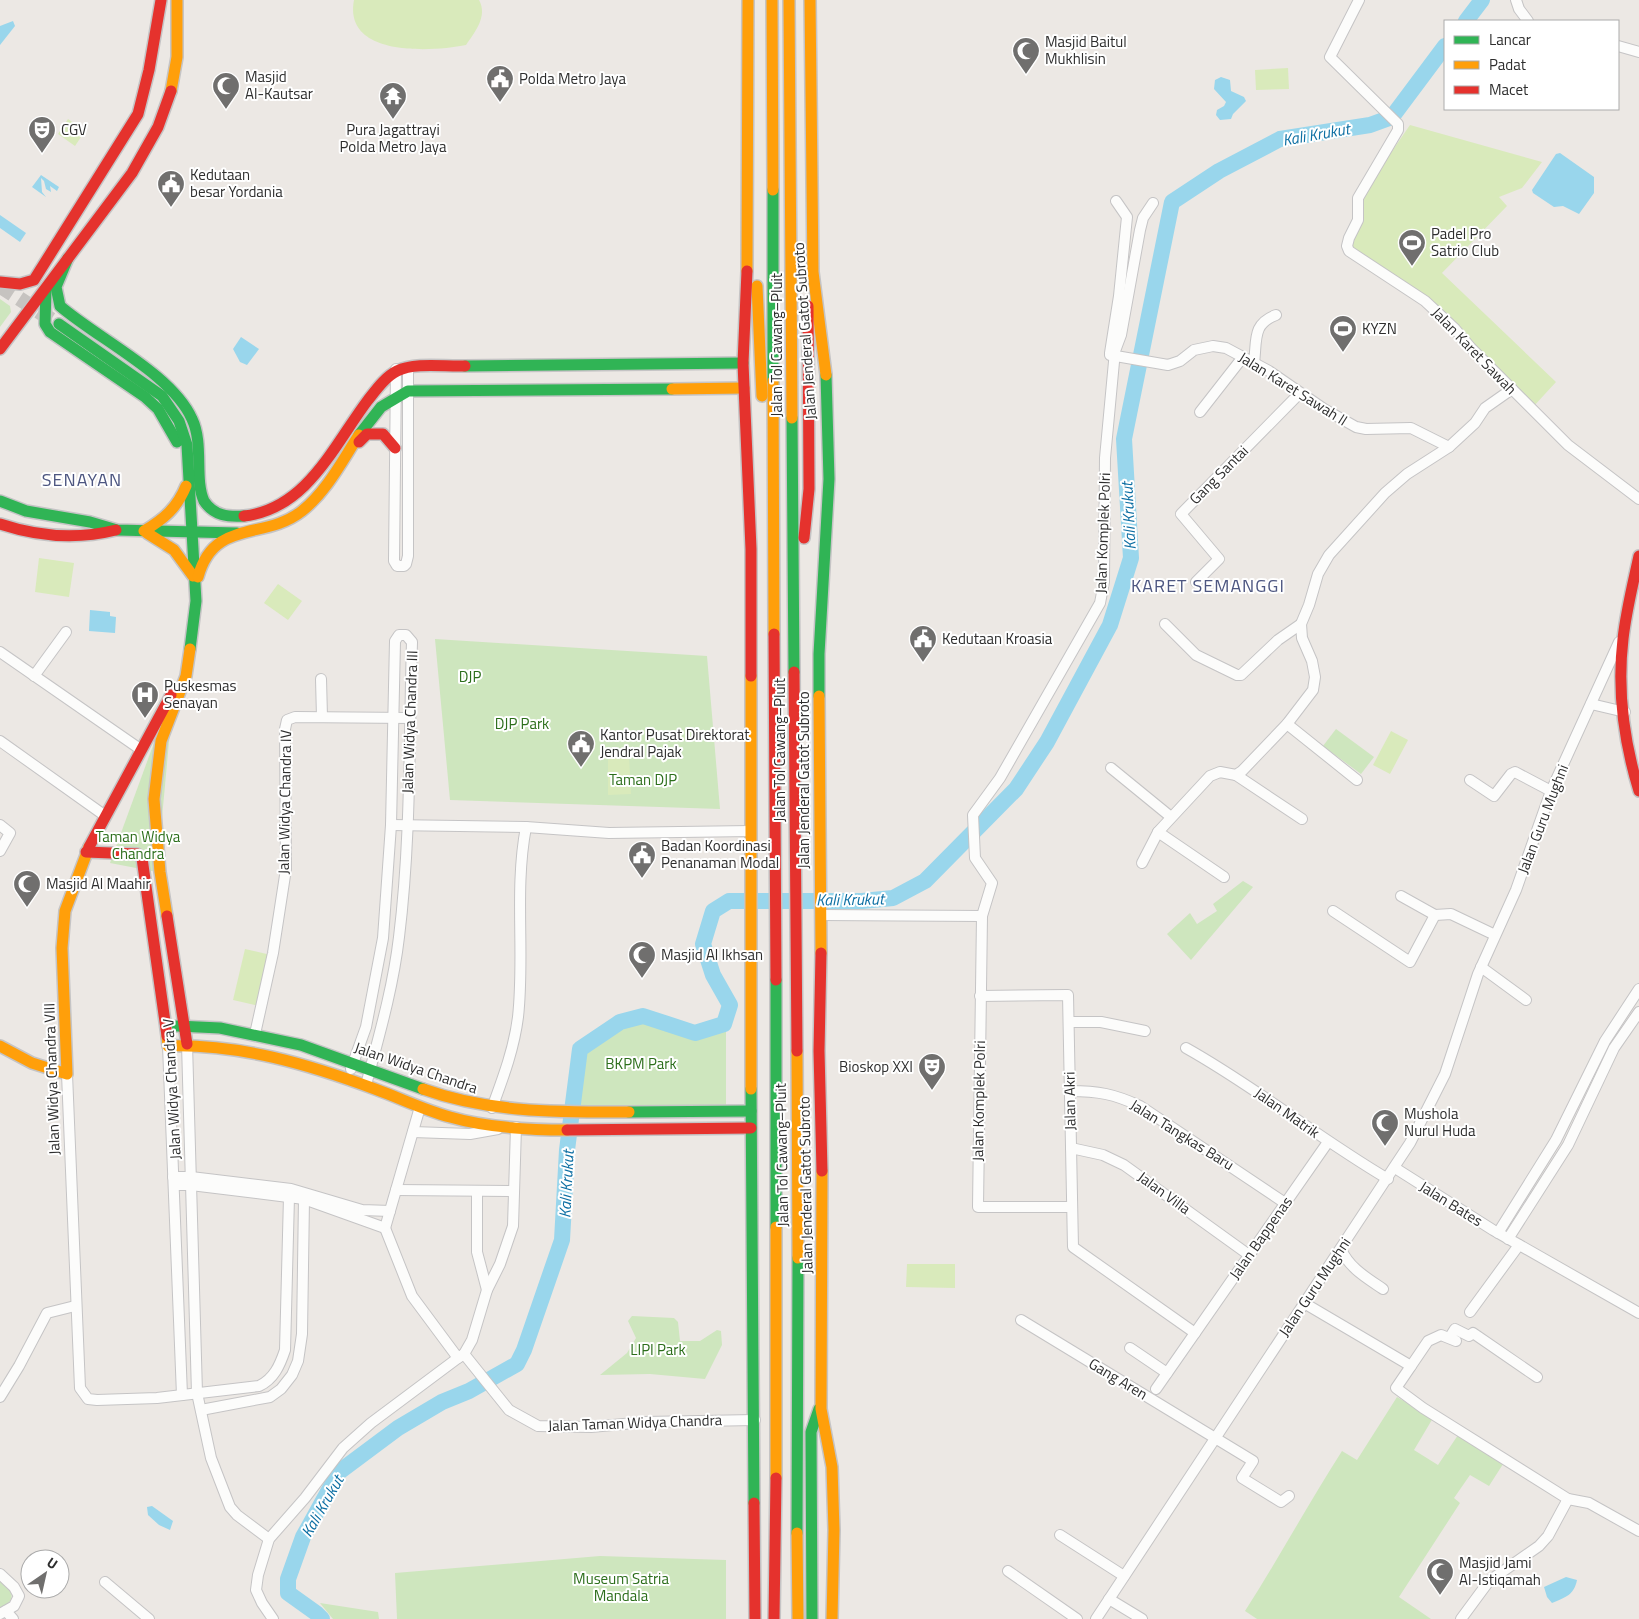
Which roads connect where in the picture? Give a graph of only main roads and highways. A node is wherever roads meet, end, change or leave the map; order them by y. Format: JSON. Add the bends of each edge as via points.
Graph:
{"nodes":[{"id":1,"x":161,"y":0,"type":"edge"},
{"id":2,"x":177,"y":0,"type":"edge"},
{"id":3,"x":748,"y":0,"type":"edge"},
{"id":4,"x":772,"y":0,"type":"edge"},
{"id":5,"x":789,"y":0,"type":"edge"},
{"id":6,"x":810,"y":0,"type":"edge"},
{"id":7,"x":749,"y":235,"type":"junction"},
{"id":8,"x":60,"y":241,"type":"junction"},
{"id":9,"x":68,"y":258,"type":"junction"},
{"id":10,"x":0,"y":282,"type":"edge"},
{"id":11,"x":46,"y":289,"type":"junction"},
{"id":12,"x":28,"y":311,"type":"junction"},
{"id":13,"x":59,"y":324,"type":"tunnel mouth"},
{"id":14,"x":0,"y":349,"type":"edge"},
{"id":15,"x":743,"y":363,"type":"junction"},
{"id":16,"x":673,"y":376,"type":"junction"},
{"id":17,"x":744,"y":388,"type":"junction"},
{"id":18,"x":162,"y":396,"type":"junction"},
{"id":19,"x":352,"y":448,"type":"junction"},
{"id":20,"x":395,"y":448,"type":"road end"},
{"id":21,"x":198,"y":449,"type":"junction"},
{"id":22,"x":188,"y":461,"type":"junction"},
{"id":23,"x":189,"y":480,"type":"junction"},
{"id":24,"x":0,"y":502,"type":"edge"},
{"id":25,"x":774,"y":514,"type":"junction"},
{"id":26,"x":0,"y":524,"type":"edge"},
{"id":27,"x":117,"y":530,"type":"junction"},
{"id":28,"x":143,"y":531,"type":"junction"},
{"id":29,"x":192,"y":532,"type":"junction"},
{"id":30,"x":246,"y":533,"type":"junction"},
{"id":31,"x":1639,"y":556,"type":"edge"},
{"id":32,"x":196,"y":582,"type":"junction"},
{"id":33,"x":1639,"y":602,"type":"edge"},
{"id":34,"x":795,"y":652,"type":"junction"},
{"id":35,"x":162,"y":722,"type":"junction"},
{"id":36,"x":1639,"y":755,"type":"edge"},
{"id":37,"x":1636,"y":770,"type":"edge"},
{"id":38,"x":1639,"y":791,"type":"edge"},
{"id":39,"x":88,"y":848,"type":"junction"},
{"id":40,"x":166,"y":1026,"type":"junction"},
{"id":41,"x":186,"y":1026,"type":"junction"},
{"id":42,"x":187,"y":1044,"type":"junction"},
{"id":43,"x":0,"y":1046,"type":"edge"},
{"id":44,"x":65,"y":1058,"type":"junction"},
{"id":45,"x":42,"y":1066,"type":"junction"},
{"id":46,"x":751,"y":1111,"type":"junction"},
{"id":47,"x":679,"y":1112,"type":"junction"},
{"id":48,"x":751,"y":1128,"type":"junction"},
{"id":49,"x":680,"y":1130,"type":"junction"},
{"id":50,"x":821,"y":1403,"type":"junction"},
{"id":51,"x":755,"y":1619,"type":"edge"},
{"id":52,"x":774,"y":1619,"type":"edge"},
{"id":53,"x":798,"y":1619,"type":"edge"},
{"id":54,"x":812,"y":1619,"type":"edge"},
{"id":55,"x":832,"y":1619,"type":"edge"}],
"edges":[{"from":1,"to":8,"type":"main road","via":[[139,112]]},
{"from":2,"to":9,"type":"main road","via":[[179,43],[175,76],[160,124],[116,198]]},
{"from":3,"to":7,"type":"main road"},
{"from":4,"to":25,"type":"main road","name":"Jalan Tol Cawang–Pluit"},
{"from":5,"to":34,"type":"main road","name":"Jalan Tol Cawang–Pluit"},
{"from":6,"to":34,"type":"main road","via":[[805,51],[809,489]]},
{"from":6,"to":50,"type":"main road","name":"Jalan Jenderal Gatot Subroto","via":[[814,272],[825,356],[829,480],[819,654]]},
{"from":7,"to":15,"type":"main road"},
{"from":7,"to":25,"type":"main road","via":[[756,269],[764,458]]},
{"from":8,"to":10,"type":"main road","via":[[34,280],[20,284]]},
{"from":8,"to":12,"type":"main road"},
{"from":9,"to":11,"type":"main road"},
{"from":9,"to":21,"type":"main road","via":[[54,292],[60,306],[173,390],[193,418]]},
{"from":11,"to":12,"type":"main road"},
{"from":11,"to":22,"type":"main road","via":[[45,324],[50,332],[158,409]]},
{"from":12,"to":14,"type":"main road"},
{"from":13,"to":18,"type":"main road"},
{"from":15,"to":16,"type":"main road"},
{"from":15,"to":17,"type":"main road"},
{"from":16,"to":17,"type":"main road"},
{"from":16,"to":19,"type":"main road","via":[[408,391],[374,415]]},
{"from":16,"to":21,"type":"main road","via":[[408,367],[396,370],[364,404],[309,483],[284,503],[243,517],[228,517],[205,505]]},
{"from":17,"to":46,"type":"main road","via":[[751,549]]},
{"from":18,"to":21,"type":"main road","via":[[179,409]]},
{"from":18,"to":22,"type":"main road","via":[[179,421],[187,445]]},
{"from":19,"to":20,"type":"main road","via":[[367,434],[382,434]]},
{"from":19,"to":30,"type":"main road","via":[[322,490],[301,511],[286,522]]},
{"from":22,"to":23,"type":"main road"},
{"from":23,"to":28,"type":"main road","via":[[174,512]]},
{"from":23,"to":29,"type":"main road"},
{"from":24,"to":27,"type":"main road","via":[[26,511]]},
{"from":25,"to":52,"type":"main road","name":"Jalan Tol Cawang–Pluit","via":[[777,1398]]},
{"from":26,"to":27,"type":"main road","via":[[41,536],[72,538]]},
{"from":27,"to":28,"type":"main road"},
{"from":28,"to":29,"type":"main road"},
{"from":28,"to":32,"type":"main road","via":[[158,537],[181,555]]},
{"from":29,"to":30,"type":"main road"},
{"from":29,"to":32,"type":"main road"},
{"from":30,"to":32,"type":"main road","via":[[212,548],[205,556]]},
{"from":31,"to":37,"type":"main road","via":[[1625,632],[1622,682],[1628,756]]},
{"from":32,"to":35,"type":"main road","name":"Jalan Widya Chandra VIII","via":[[186,676],[169,698]]},
{"from":33,"to":36,"type":"main road","via":[[1632,654],[1631,700]]},
{"from":34,"to":53,"type":"main road","name":"Jalan Tol Cawang–Pluit"},
{"from":35,"to":39,"type":"main road","name":"Jalan Widya Chandra VIII","via":[[140,749]]},
{"from":35,"to":41,"type":"main road","name":"Jalan Widya Chandra V","via":[[154,799],[156,837]]},
{"from":37,"to":38,"type":"main road"},
{"from":39,"to":40,"type":"main road","name":"Jalan Widya Chandra V","via":[[101,853],[137,854],[142,858]]},
{"from":39,"to":44,"type":"main road","name":"Jalan Widya Chandra VIII","via":[[65,911],[63,927]]},
{"from":40,"to":41,"type":"main road","name":"Jalan Widya Chandra"},
{"from":40,"to":42,"type":"main road","name":"Jalan Widya Chandra V","via":[[168,1046]]},
{"from":41,"to":42,"type":"main road","name":"Jalan Widya Chandra V"},
{"from":41,"to":47,"type":"main road","name":"Jalan Widya Chandra","via":[[255,1034],[301,1045],[445,1097],[492,1108]]},
{"from":42,"to":49,"type":"main road","via":[[251,1052],[293,1062],[366,1085],[452,1118],[558,1130]]},
{"from":43,"to":45,"type":"main road"},
{"from":44,"to":45,"type":"main road"},
{"from":44,"to":45,"type":"main road","name":"Jalan Widya Chandra VIII","via":[[67,1074]]},
{"from":46,"to":47,"type":"main road","name":"Jalan Widya Chandra"},
{"from":46,"to":48,"type":"main road"},
{"from":47,"to":49,"type":"main road"},
{"from":48,"to":49,"type":"main road"},
{"from":48,"to":51,"type":"main road"},
{"from":50,"to":54,"type":"main road","via":[[811,1432]]},
{"from":50,"to":55,"type":"main road","name":"Jalan Jenderal Gatot Subroto","via":[[832,1467]]}]}
